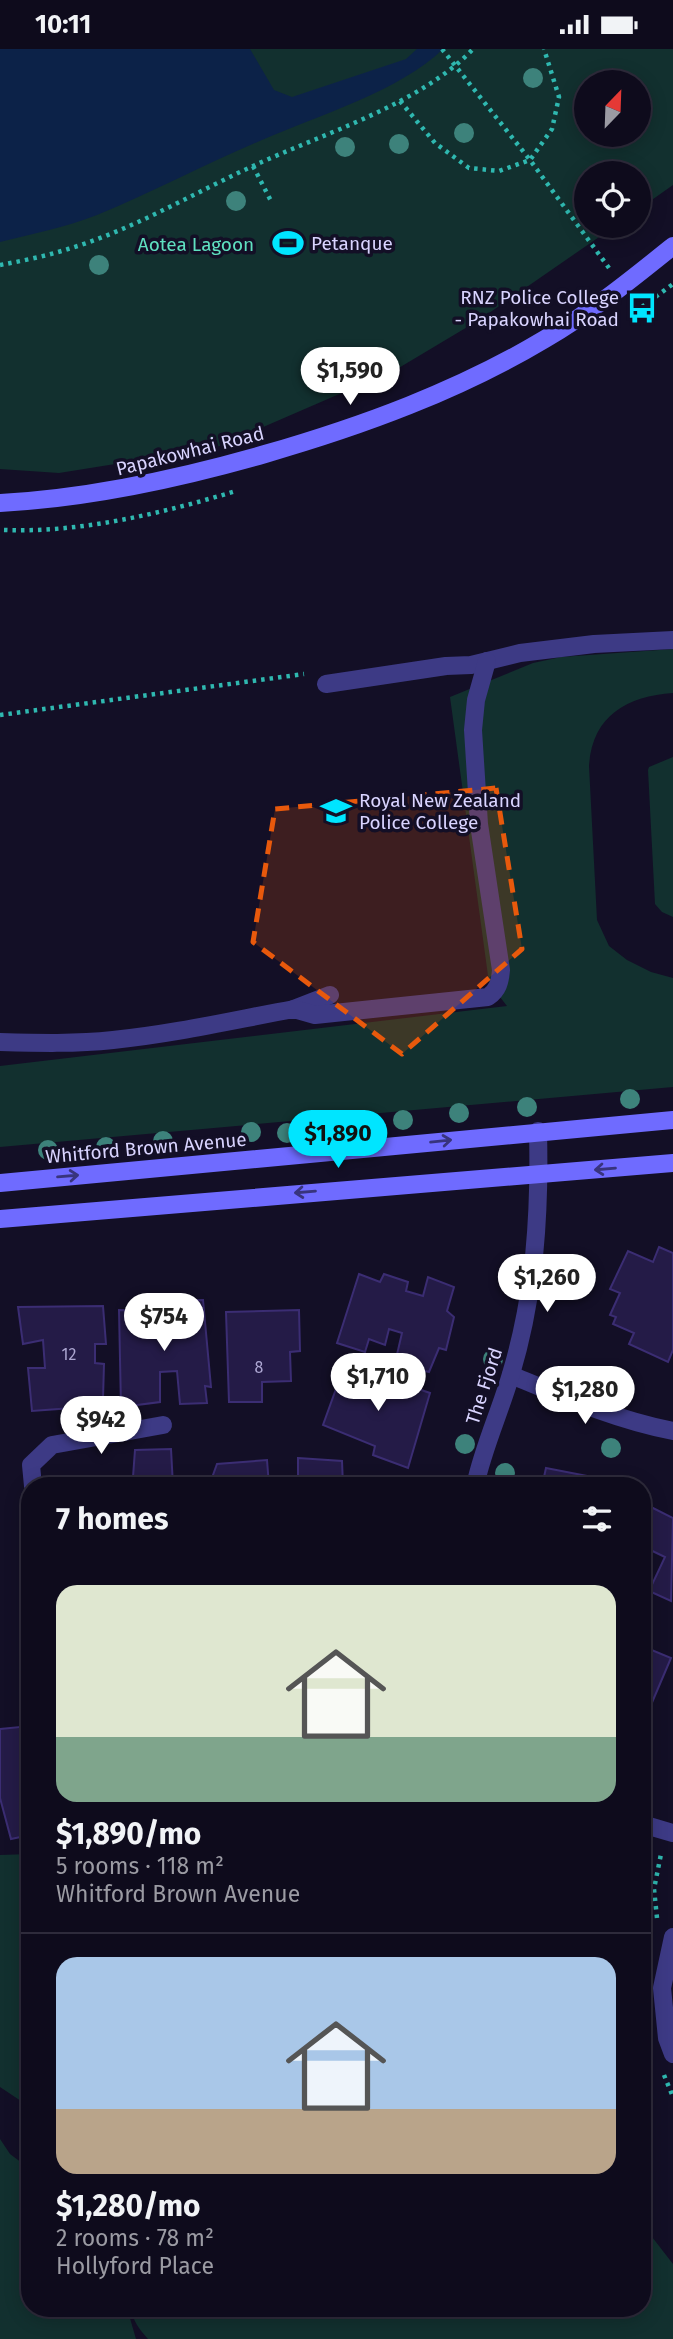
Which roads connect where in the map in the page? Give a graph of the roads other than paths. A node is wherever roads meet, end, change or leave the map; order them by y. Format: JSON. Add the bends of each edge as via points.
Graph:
{"nodes":[{"id":1,"x":673,"y":246,"type":"edge"},
{"id":2,"x":0,"y":503,"type":"edge"},
{"id":3,"x":673,"y":640,"type":"edge"},
{"id":4,"x":487,"y":661,"type":"junction"},
{"id":5,"x":320,"y":678,"type":"road end"},
{"id":6,"x":330,"y":995,"type":"dead end"},
{"id":7,"x":294,"y":1009,"type":"junction"},
{"id":8,"x":0,"y":1042,"type":"edge"},
{"id":9,"x":673,"y":1120,"type":"edge"},
{"id":10,"x":538,"y":1131,"type":"junction"},
{"id":11,"x":673,"y":1163,"type":"edge"},
{"id":12,"x":539,"y":1174,"type":"junction"},
{"id":13,"x":0,"y":1183,"type":"edge"},
{"id":14,"x":0,"y":1219,"type":"edge"},
{"id":15,"x":511,"y":1375,"type":"junction"},
{"id":16,"x":163,"y":1425,"type":"dead end"},
{"id":17,"x":673,"y":1431,"type":"edge"},
{"id":18,"x":32,"y":1477,"type":"edge"},
{"id":19,"x":478,"y":1477,"type":"edge"},
{"id":20,"x":651,"y":1827,"type":"edge"},
{"id":21,"x":673,"y":1833,"type":"edge"},
{"id":22,"x":673,"y":1937,"type":"edge"},
{"id":23,"x":673,"y":2054,"type":"edge"}],
"edges":[{"from":1,"to":2,"type":"main road","name":"Papakowhai Road","via":[[545,339],[463,383],[375,419],[198,474],[110,492]]},
{"from":3,"to":4,"type":"street","via":[[575,646]]},
{"from":4,"to":5,"type":"street"},
{"from":4,"to":7,"type":"street","via":[[475,699],[473,730],[479,824],[501,970],[495,993],[315,1015]]},
{"from":6,"to":7,"type":"street"},
{"from":7,"to":8,"type":"street","via":[[111,1040]]},
{"from":9,"to":10,"type":"main road","name":"Whitford Brown Avenue"},
{"from":10,"to":12,"type":"street","name":"The Fjord"},
{"from":13,"to":10,"type":"main road","name":"Whitford Brown Avenue","one_way":true},
{"from":11,"to":12,"type":"main road","one_way":true},
{"from":12,"to":14,"type":"main road","one_way":true},
{"from":12,"to":15,"type":"street","name":"The Fjord","via":[[528,1310]]},
{"from":15,"to":17,"type":"street","via":[[580,1404]]},
{"from":15,"to":19,"type":"street","name":"The Fjord"},
{"from":16,"to":18,"type":"street","via":[[52,1445],[31,1465]]},
{"from":20,"to":21,"type":"street"},
{"from":22,"to":23,"type":"street","via":[[662,1988]]}]}
